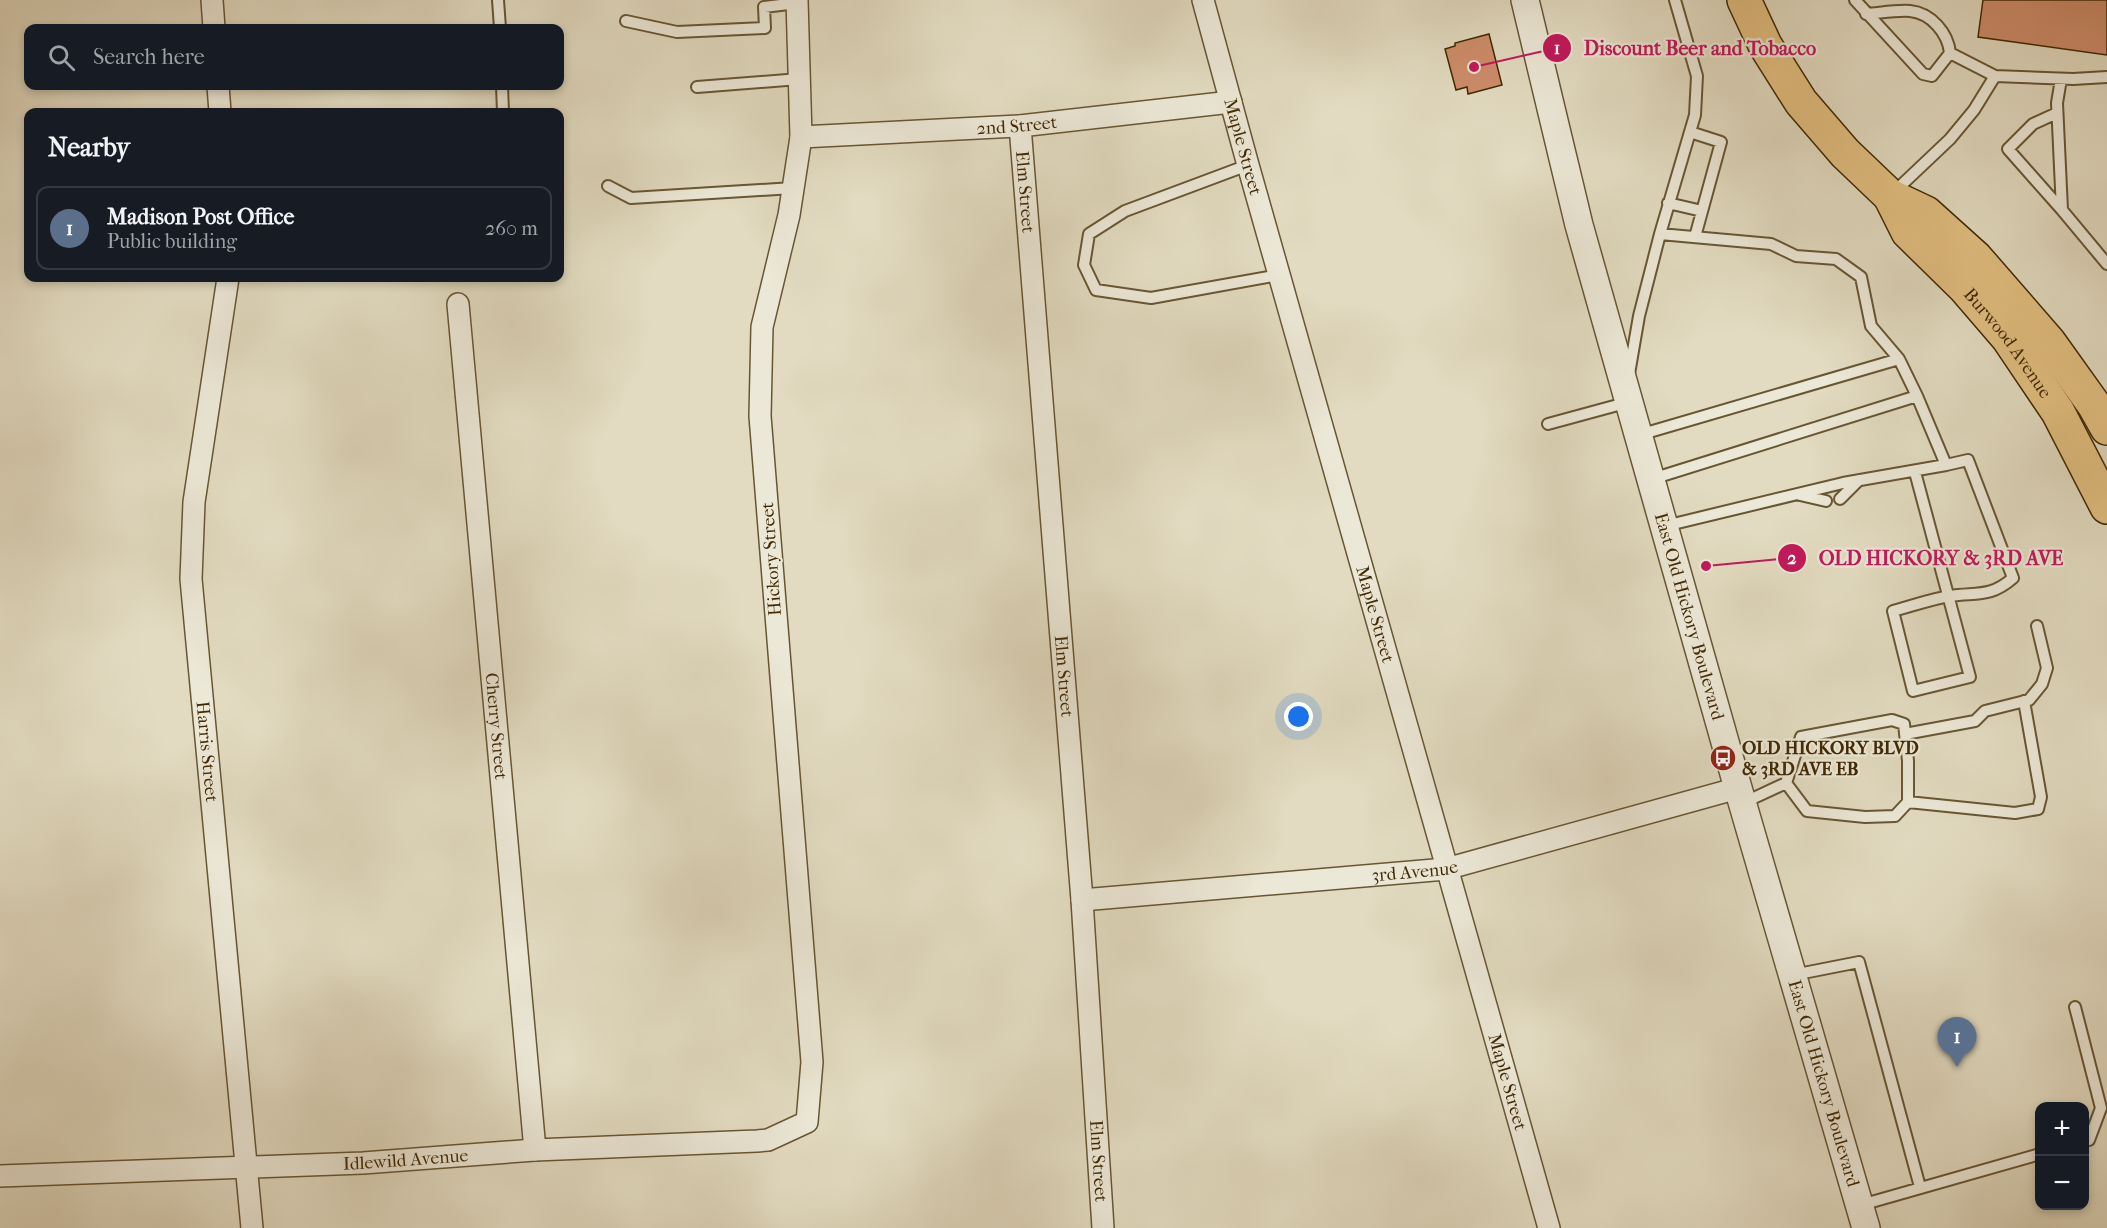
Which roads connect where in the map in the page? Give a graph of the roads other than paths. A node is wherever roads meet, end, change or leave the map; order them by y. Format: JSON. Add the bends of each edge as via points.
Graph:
{"nodes":[{"id":1,"x":212,"y":0,"type":"edge"},
{"id":2,"x":498,"y":0,"type":"edge"},
{"id":3,"x":1203,"y":0,"type":"edge"},
{"id":4,"x":1525,"y":0,"type":"edge"},
{"id":5,"x":1675,"y":0,"type":"edge"},
{"id":6,"x":1744,"y":0,"type":"edge"},
{"id":7,"x":1855,"y":0,"type":"edge"},
{"id":8,"x":797,"y":2,"type":"edge"},
{"id":9,"x":1866,"y":14,"type":"junction"},
{"id":10,"x":626,"y":21,"type":"dead end"},
{"id":11,"x":214,"y":24,"type":"edge"},
{"id":12,"x":500,"y":24,"type":"edge"},
{"id":13,"x":1950,"y":53,"type":"junction"},
{"id":14,"x":1995,"y":76,"type":"junction"},
{"id":15,"x":2107,"y":77,"type":"edge"},
{"id":16,"x":799,"y":78,"type":"junction"},
{"id":17,"x":2061,"y":79,"type":"junction"},
{"id":18,"x":697,"y":87,"type":"dead end"},
{"id":19,"x":218,"y":90,"type":"edge"},
{"id":20,"x":502,"y":90,"type":"edge"},
{"id":21,"x":1231,"y":102,"type":"junction"},
{"id":22,"x":220,"y":108,"type":"edge"},
{"id":23,"x":503,"y":108,"type":"edge"},
{"id":24,"x":2057,"y":113,"type":"junction"},
{"id":25,"x":1020,"y":126,"type":"junction"},
{"id":26,"x":1690,"y":132,"type":"junction"},
{"id":27,"x":801,"y":137,"type":"junction"},
{"id":28,"x":1248,"y":165,"type":"junction"},
{"id":29,"x":608,"y":186,"type":"dead end"},
{"id":30,"x":793,"y":188,"type":"junction"},
{"id":31,"x":1890,"y":196,"type":"junction"},
{"id":32,"x":1668,"y":203,"type":"junction"},
{"id":33,"x":2062,"y":210,"type":"junction"},
{"id":34,"x":1702,"y":211,"type":"junction"},
{"id":35,"x":1660,"y":234,"type":"junction"},
{"id":36,"x":1695,"y":237,"type":"junction"},
{"id":37,"x":2107,"y":264,"type":"edge"},
{"id":38,"x":1279,"y":275,"type":"junction"},
{"id":39,"x":227,"y":282,"type":"edge"},
{"id":40,"x":458,"y":304,"type":"dead end"},
{"id":41,"x":1899,"y":359,"type":"junction"},
{"id":42,"x":1628,"y":396,"type":"junction"},
{"id":43,"x":1917,"y":396,"type":"junction"},
{"id":44,"x":1548,"y":424,"type":"dead end"},
{"id":45,"x":2107,"y":428,"type":"edge"},
{"id":46,"x":1639,"y":435,"type":"junction"},
{"id":47,"x":1946,"y":465,"type":"junction"},
{"id":48,"x":1915,"y":472,"type":"junction"},
{"id":49,"x":1651,"y":479,"type":"junction"},
{"id":50,"x":1859,"y":480,"type":"junction"},
{"id":51,"x":1796,"y":494,"type":"junction"},
{"id":52,"x":1840,"y":499,"type":"dead end"},
{"id":53,"x":1826,"y":501,"type":"dead end"},
{"id":54,"x":2107,"y":507,"type":"edge"},
{"id":55,"x":1665,"y":526,"type":"junction"},
{"id":56,"x":1949,"y":596,"type":"junction"},
{"id":57,"x":2037,"y":626,"type":"dead end"},
{"id":58,"x":2024,"y":701,"type":"junction"},
{"id":59,"x":1905,"y":734,"type":"junction"},
{"id":60,"x":1786,"y":783,"type":"junction"},
{"id":61,"x":1741,"y":795,"type":"junction"},
{"id":62,"x":1908,"y":802,"type":"junction"},
{"id":63,"x":1446,"y":869,"type":"junction"},
{"id":64,"x":1082,"y":900,"type":"junction"},
{"id":65,"x":1793,"y":975,"type":"junction"},
{"id":66,"x":2074,"y":1007,"type":"dead end"},
{"id":67,"x":807,"y":1122,"type":"joint"},
{"id":68,"x":2089,"y":1140,"type":"edge"},
{"id":69,"x":535,"y":1150,"type":"junction"},
{"id":70,"x":2035,"y":1155,"type":"edge"},
{"id":71,"x":247,"y":1167,"type":"junction"},
{"id":72,"x":0,"y":1176,"type":"edge"},
{"id":73,"x":1920,"y":1187,"type":"junction"},
{"id":74,"x":1863,"y":1216,"type":"edge"},
{"id":75,"x":252,"y":1228,"type":"edge"},
{"id":76,"x":1103,"y":1228,"type":"edge"},
{"id":77,"x":1549,"y":1228,"type":"edge"}],
"edges":[{"from":1,"to":11,"type":"street"},
{"from":2,"to":12,"type":"lane"},
{"from":3,"to":21,"type":"street","name":"Maple Street"},
{"from":4,"to":42,"type":"street","name":"East Old Hickory Boulevard","via":[[1579,225]]},
{"from":5,"to":26,"type":"lane","via":[[1697,76]]},
{"from":6,"to":31,"type":"main road","name":"Burwood Avenue","via":[[1765,45],[1801,102],[1845,153]]},
{"from":7,"to":9,"type":"lane"},
{"from":8,"to":10,"type":"lane","via":[[764,7],[765,28],[677,32]]},
{"from":8,"to":16,"type":"street","name":"Hickory Street"},
{"from":9,"to":13,"type":"lane","via":[[1911,11],[1925,16],[1946,37]]},
{"from":9,"to":13,"type":"lane","via":[[1923,74],[1932,76]]},
{"from":13,"to":14,"type":"lane"},
{"from":14,"to":17,"type":"lane"},
{"from":14,"to":31,"type":"lane","via":[[1950,139]]},
{"from":15,"to":17,"type":"lane"},
{"from":16,"to":18,"type":"lane"},
{"from":16,"to":27,"type":"street","name":"Hickory Street"},
{"from":17,"to":24,"type":"lane"},
{"from":19,"to":22,"type":"street"},
{"from":20,"to":23,"type":"lane"},
{"from":21,"to":25,"type":"street","name":"2nd Street"},
{"from":21,"to":28,"type":"street","name":"Maple Street"},
{"from":24,"to":33,"type":"lane"},
{"from":24,"to":33,"type":"lane","via":[[2033,124],[2008,149]]},
{"from":25,"to":27,"type":"street","name":"2nd Street"},
{"from":25,"to":64,"type":"street","name":"Elm Street"},
{"from":26,"to":32,"type":"lane"},
{"from":26,"to":34,"type":"lane","via":[[1721,142]]},
{"from":27,"to":30,"type":"street","name":"Hickory Street"},
{"from":28,"to":38,"type":"street","name":"Maple Street"},
{"from":28,"to":38,"type":"lane","via":[[1125,211],[1089,234],[1084,266],[1096,290],[1151,298]]},
{"from":29,"to":30,"type":"lane","via":[[632,198]]},
{"from":30,"to":67,"type":"street","name":"Hickory Street","via":[[762,327],[760,416],[812,1062]]},
{"from":31,"to":45,"type":"main road","name":"Burwood Avenue","via":[[1926,213],[1976,258],[2049,342]]},
{"from":31,"to":54,"type":"main road","name":"Burwood Avenue","via":[[1908,232],[1965,288],[2008,338],[2058,412]]},
{"from":32,"to":34,"type":"lane"},
{"from":32,"to":35,"type":"lane"},
{"from":33,"to":37,"type":"lane"},
{"from":34,"to":36,"type":"lane"},
{"from":35,"to":36,"type":"lane"},
{"from":35,"to":42,"type":"lane","via":[[1639,316]]},
{"from":36,"to":41,"type":"lane","via":[[1771,244],[1796,256],[1836,259],[1861,277],[1870,326]]},
{"from":38,"to":63,"type":"street","name":"Maple Street"},
{"from":39,"to":71,"type":"street","name":"Harris Street","via":[[194,502],[191,579]]},
{"from":40,"to":69,"type":"street","name":"Cherry Street"},
{"from":41,"to":43,"type":"lane"},
{"from":41,"to":46,"type":"lane"},
{"from":42,"to":44,"type":"lane"},
{"from":42,"to":46,"type":"street","name":"East Old Hickory Boulevard"},
{"from":43,"to":47,"type":"lane"},
{"from":43,"to":49,"type":"lane"},
{"from":46,"to":49,"type":"street","name":"East Old Hickory Boulevard"},
{"from":47,"to":48,"type":"lane"},
{"from":47,"to":56,"type":"lane","via":[[1968,460],[2013,578],[2002,588],[1986,593]]},
{"from":48,"to":50,"type":"lane"},
{"from":48,"to":56,"type":"lane"},
{"from":49,"to":55,"type":"street","name":"East Old Hickory Boulevard"},
{"from":50,"to":51,"type":"lane"},
{"from":50,"to":52,"type":"lane"},
{"from":51,"to":53,"type":"lane"},
{"from":51,"to":55,"type":"lane"},
{"from":55,"to":61,"type":"street","name":"East Old Hickory Boulevard"},
{"from":56,"to":56,"type":"lane","via":[[1893,611],[1913,691],[1970,677]]},
{"from":57,"to":58,"type":"lane","via":[[2047,668],[2042,684]]},
{"from":58,"to":59,"type":"lane","via":[[1985,711],[1975,721]]},
{"from":58,"to":62,"type":"lane","via":[[2041,797],[2038,809],[2015,813]]},
{"from":59,"to":60,"type":"lane","via":[[1904,724],[1892,720],[1801,737]]},
{"from":59,"to":62,"type":"lane"},
{"from":60,"to":61,"type":"lane"},
{"from":60,"to":62,"type":"lane","via":[[1807,811],[1895,816]]},
{"from":61,"to":63,"type":"street","name":"3rd Avenue"},
{"from":61,"to":65,"type":"street","name":"East Old Hickory Boulevard"},
{"from":63,"to":64,"type":"street","name":"3rd Avenue"},
{"from":63,"to":77,"type":"street","name":"Maple Street"},
{"from":64,"to":76,"type":"street","name":"Elm Street"},
{"from":65,"to":73,"type":"lane","via":[[1859,962]]},
{"from":65,"to":74,"type":"street","name":"East Old Hickory Boulevard"},
{"from":66,"to":68,"type":"lane","via":[[2101,1108]]},
{"from":67,"to":69,"type":"street","name":"Idlewild Avenue","via":[[768,1140]]},
{"from":69,"to":71,"type":"street","name":"Idlewild Avenue"},
{"from":70,"to":73,"type":"lane"},
{"from":71,"to":72,"type":"street","name":"Idlewild Avenue"},
{"from":71,"to":75,"type":"street","name":"Harris Street"},
{"from":73,"to":74,"type":"lane"}]}
